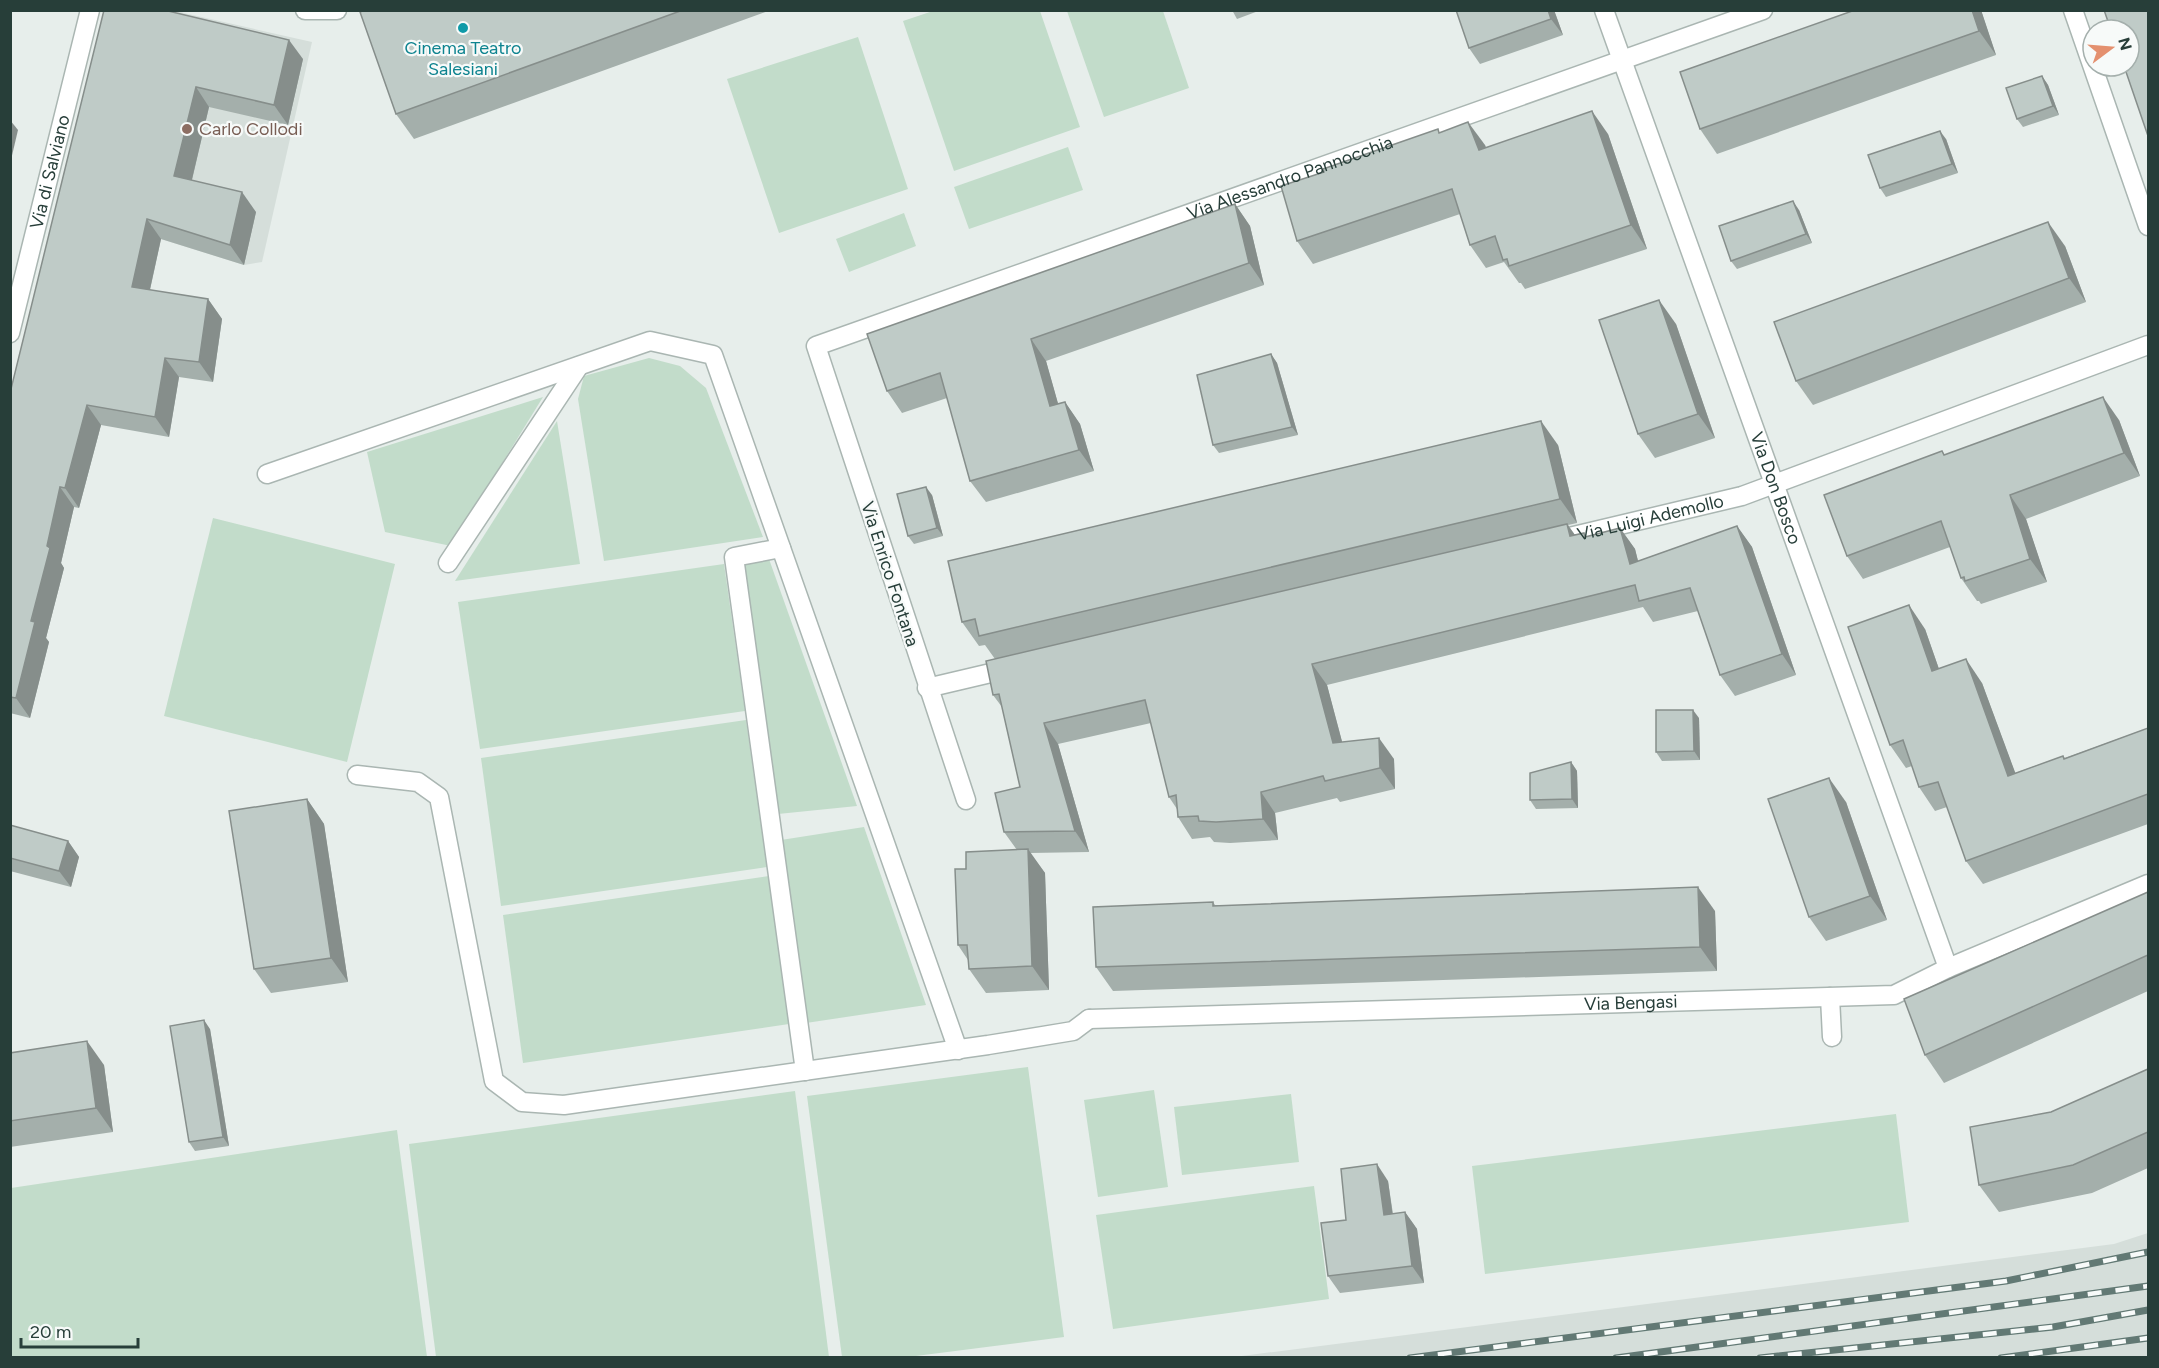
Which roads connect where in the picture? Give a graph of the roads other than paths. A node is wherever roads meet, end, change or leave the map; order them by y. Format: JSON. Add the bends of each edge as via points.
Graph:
{"nodes":[{"id":1,"x":90,"y":10,"type":"edge"},
{"id":2,"x":305,"y":10,"type":"edge"},
{"id":3,"x":337,"y":10,"type":"edge"},
{"id":4,"x":1604,"y":10,"type":"edge"},
{"id":5,"x":1763,"y":10,"type":"edge"},
{"id":6,"x":2073,"y":10,"type":"edge"},
{"id":7,"x":1621,"y":60,"type":"junction"},
{"id":8,"x":2148,"y":226,"type":"edge"},
{"id":9,"x":10,"y":333,"type":"edge"},
{"id":10,"x":2148,"y":345,"type":"edge"},
{"id":11,"x":816,"y":346,"type":"joint"},
{"id":12,"x":579,"y":366,"type":"junction"},
{"id":13,"x":267,"y":474,"type":"dead end"},
{"id":14,"x":1774,"y":483,"type":"junction"},
{"id":15,"x":1544,"y":543,"type":"edge"},
{"id":16,"x":781,"y":548,"type":"junction"},
{"id":17,"x":448,"y":563,"type":"dead end"},
{"id":18,"x":1031,"y":663,"type":"edge"},
{"id":19,"x":927,"y":688,"type":"junction"},
{"id":20,"x":357,"y":775,"type":"dead end"},
{"id":21,"x":966,"y":800,"type":"dead end"},
{"id":22,"x":2147,"y":888,"type":"edge"},
{"id":23,"x":1948,"y":968,"type":"junction"},
{"id":24,"x":1830,"y":997,"type":"junction"},
{"id":25,"x":1832,"y":1036,"type":"dead end"},
{"id":26,"x":958,"y":1050,"type":"junction"},
{"id":27,"x":805,"y":1071,"type":"junction"}],
"edges":[{"from":1,"to":9,"type":"street","name":"Via di Salviano"},
{"from":2,"to":3,"type":"street"},
{"from":4,"to":7,"type":"street","name":"Via Don Bosco"},
{"from":5,"to":7,"type":"street","name":"Via Alessandro Pannocchia"},
{"from":6,"to":8,"type":"street"},
{"from":7,"to":11,"type":"street","name":"Via Alessandro Pannocchia"},
{"from":7,"to":14,"type":"street","name":"Via Don Bosco"},
{"from":10,"to":14,"type":"street","name":"Via Luigi Ademollo"},
{"from":11,"to":19,"type":"street","name":"Via Enrico Fontana"},
{"from":12,"to":13,"type":"street"},
{"from":12,"to":16,"type":"street","via":[[650,341],[713,355]]},
{"from":12,"to":17,"type":"street"},
{"from":14,"to":15,"type":"street","name":"Via Luigi Ademollo","via":[[1742,496]]},
{"from":14,"to":23,"type":"street","name":"Via Don Bosco"},
{"from":16,"to":26,"type":"street"},
{"from":16,"to":27,"type":"street","via":[[734,557]]},
{"from":18,"to":19,"type":"street"},
{"from":19,"to":21,"type":"street","name":"Via Enrico Fontana"},
{"from":20,"to":27,"type":"street","via":[[418,782],[439,797],[494,1081],[522,1102],[564,1105]]},
{"from":22,"to":23,"type":"street","name":"Via Bengasi"},
{"from":23,"to":24,"type":"street","name":"Via Bengasi","via":[[1894,995]]},
{"from":24,"to":25,"type":"street"},
{"from":24,"to":26,"type":"street","name":"Via Bengasi","via":[[1089,1019],[1073,1031]]},
{"from":26,"to":27,"type":"street"}]}
